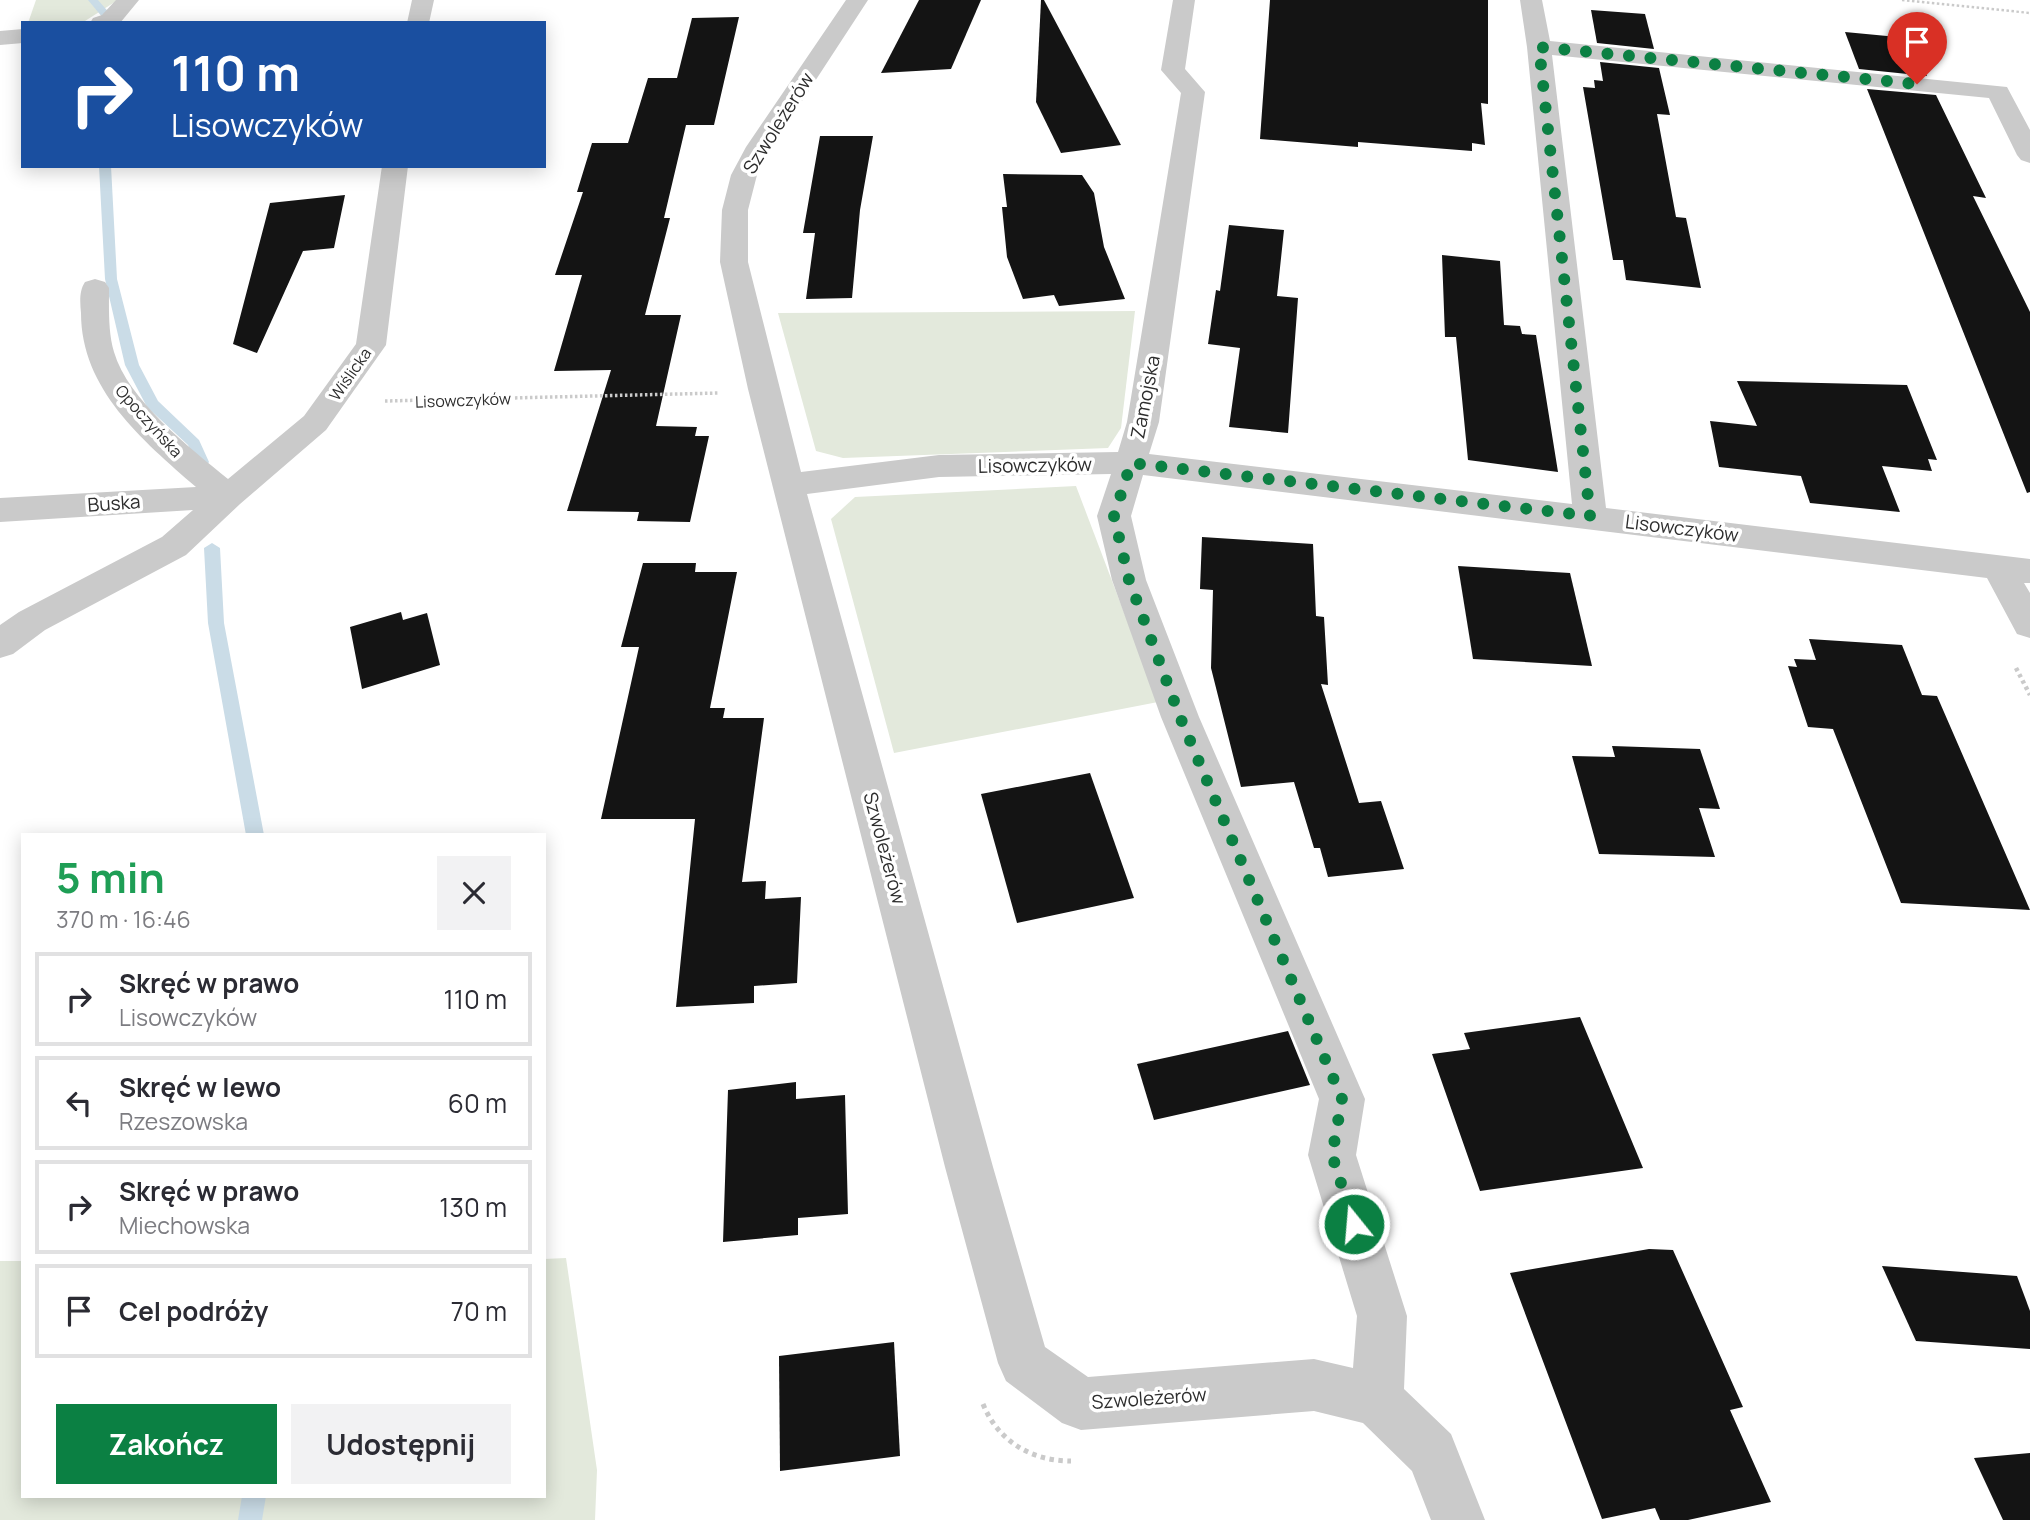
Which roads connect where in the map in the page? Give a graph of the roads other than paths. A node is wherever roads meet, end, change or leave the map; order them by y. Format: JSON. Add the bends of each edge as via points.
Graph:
{"nodes":[{"id":1,"x":128,"y":0,"type":"edge"},
{"id":2,"x":423,"y":0,"type":"edge"},
{"id":3,"x":857,"y":0,"type":"edge"},
{"id":4,"x":1184,"y":0,"type":"edge"},
{"id":5,"x":1531,"y":0,"type":"edge"},
{"id":6,"x":106,"y":21,"type":"edge"},
{"id":7,"x":418,"y":21,"type":"edge"},
{"id":8,"x":21,"y":36,"type":"edge"},
{"id":9,"x":0,"y":38,"type":"edge"},
{"id":10,"x":1539,"y":47,"type":"junction"},
{"id":11,"x":2030,"y":155,"type":"edge"},
{"id":12,"x":395,"y":168,"type":"edge"},
{"id":13,"x":95,"y":288,"type":"dead end"},
{"id":14,"x":1131,"y":463,"type":"junction"},
{"id":15,"x":790,"y":485,"type":"junction"},
{"id":16,"x":228,"y":496,"type":"junction"},
{"id":17,"x":0,"y":510,"type":"edge"},
{"id":18,"x":1590,"y":516,"type":"junction"},
{"id":19,"x":2014,"y":569,"type":"edge"},
{"id":20,"x":2030,"y":625,"type":"edge"},
{"id":21,"x":0,"y":644,"type":"edge"},
{"id":22,"x":1377,"y":1400,"type":"junction"},
{"id":23,"x":1458,"y":1520,"type":"edge"}],
"edges":[{"from":1,"to":6,"type":"street"},
{"from":2,"to":7,"type":"street"},
{"from":3,"to":15,"type":"street","name":"Szwoleżerów","via":[[759,147],[744,175],[735,210],[734,262]]},
{"from":4,"to":14,"type":"street","name":"Zamojska","via":[[1172,70],[1193,92],[1143,422]]},
{"from":5,"to":10,"type":"street"},
{"from":8,"to":9,"type":"street"},
{"from":10,"to":11,"type":"street","via":[[1998,92]]},
{"from":10,"to":18,"type":"street"},
{"from":12,"to":16,"type":"street","name":"Wiślicka","via":[[371,345],[315,423]]},
{"from":13,"to":16,"type":"street","name":"Opoczyńska","via":[[100,355],[117,388],[176,454]]},
{"from":14,"to":15,"type":"street","name":"Lisowczyków","via":[[939,466]]},
{"from":14,"to":18,"type":"street","name":"Lisowczyków"},
{"from":14,"to":22,"type":"street","name":"Zamojska","via":[[1114,516],[1129,580],[1180,717],[1342,1099],[1332,1155],[1382,1316]]},
{"from":15,"to":22,"type":"street","name":"Szwoleżerów","via":[[968,1167],[1024,1363],[1081,1404],[1314,1385]]},
{"from":16,"to":17,"type":"street","name":"Buska"},
{"from":16,"to":21,"type":"street","via":[[174,546],[32,621]]},
{"from":18,"to":19,"type":"street","name":"Lisowczyków"},
{"from":19,"to":20,"type":"street"},
{"from":22,"to":23,"type":"street","via":[[1432,1453]]}]}
